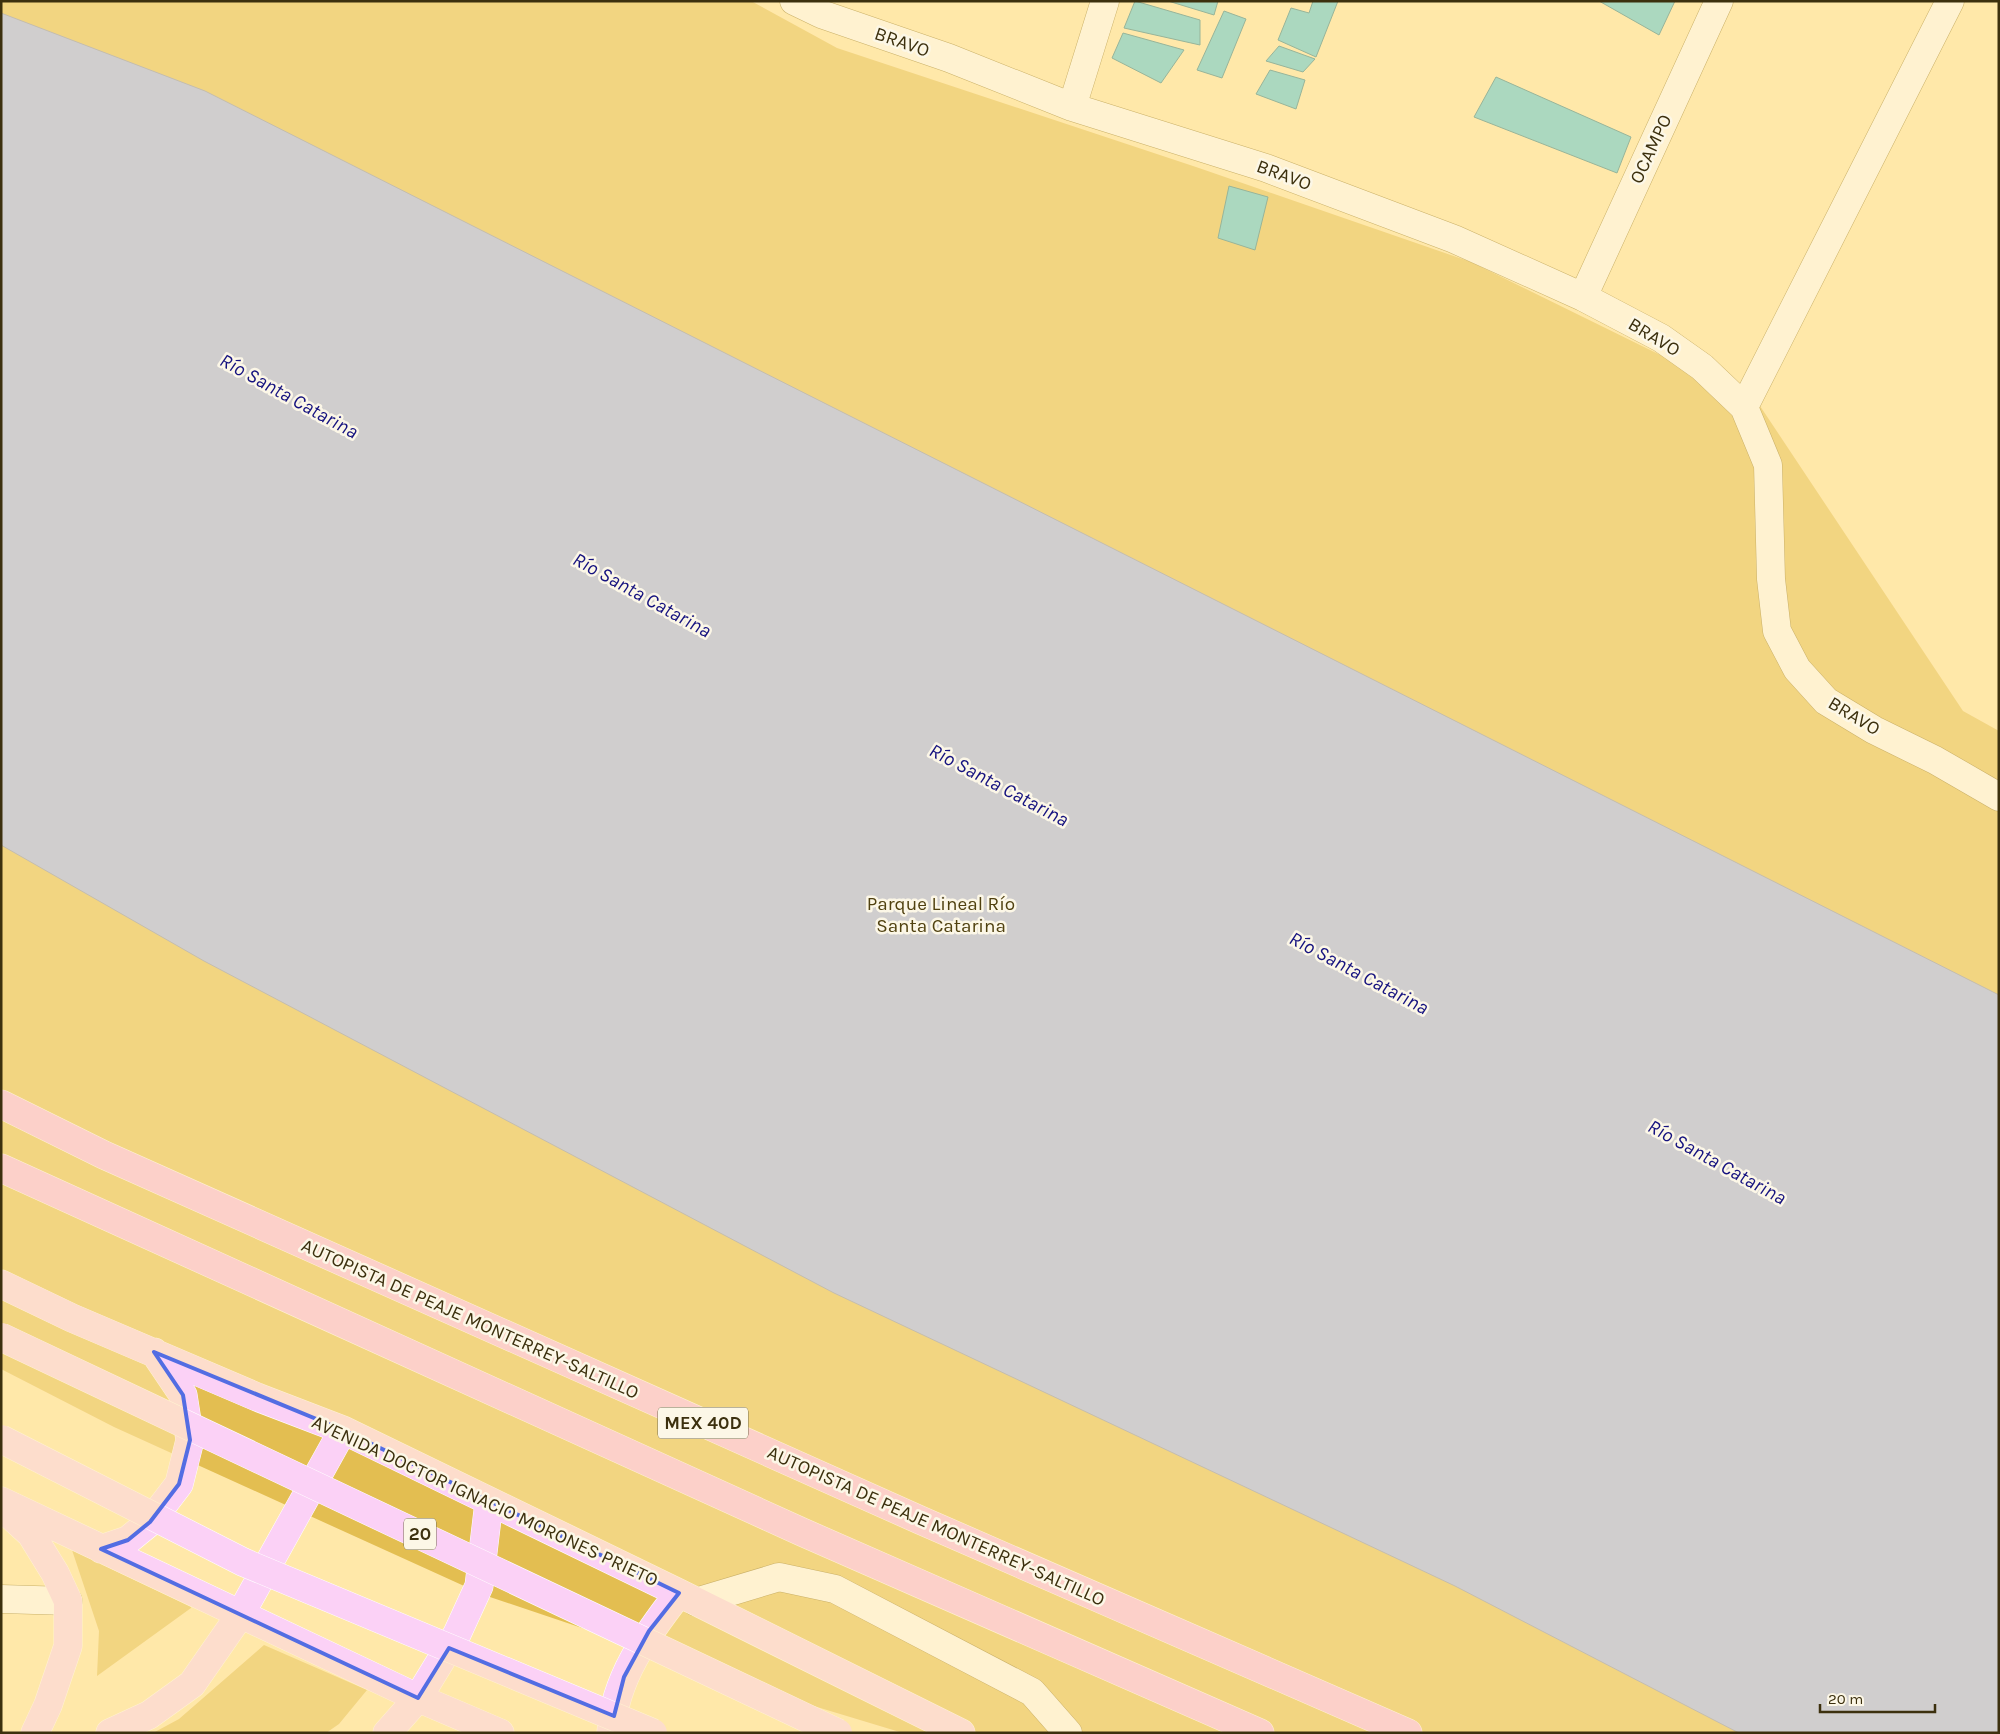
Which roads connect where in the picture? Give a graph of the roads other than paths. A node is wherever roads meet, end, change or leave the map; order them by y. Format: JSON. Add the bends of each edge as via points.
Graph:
{"nodes":[{"id":1,"x":794,"y":1,"type":"edge"},
{"id":2,"x":1105,"y":1,"type":"edge"},
{"id":3,"x":1719,"y":1,"type":"edge"},
{"id":4,"x":1950,"y":1,"type":"edge"},
{"id":5,"x":1072,"y":107,"type":"junction"},
{"id":6,"x":1583,"y":297,"type":"junction"},
{"id":7,"x":1744,"y":407,"type":"junction"},
{"id":8,"x":1999,"y":797,"type":"edge"},
{"id":9,"x":1,"y":1104,"type":"edge"},
{"id":10,"x":1,"y":1168,"type":"edge"},
{"id":11,"x":1,"y":1284,"type":"edge"},
{"id":12,"x":1,"y":1337,"type":"edge"},
{"id":13,"x":154,"y":1352,"type":"junction"},
{"id":14,"x":343,"y":1430,"type":"junction"},
{"id":15,"x":1,"y":1439,"type":"edge"},
{"id":16,"x":1,"y":1501,"type":"edge"},
{"id":17,"x":490,"y":1502,"type":"junction"},
{"id":18,"x":1,"y":1507,"type":"edge"},
{"id":19,"x":101,"y":1549,"type":"junction"},
{"id":20,"x":688,"y":1598,"type":"junction"},
{"id":21,"x":1,"y":1599,"type":"edge"},
{"id":22,"x":68,"y":1600,"type":"junction"},
{"id":23,"x":240,"y":1615,"type":"junction"},
{"id":24,"x":418,"y":1698,"type":"junction"},
{"id":25,"x":35,"y":1733,"type":"edge"},
{"id":26,"x":110,"y":1733,"type":"edge"},
{"id":27,"x":387,"y":1733,"type":"edge"},
{"id":28,"x":500,"y":1733,"type":"edge"},
{"id":29,"x":611,"y":1733,"type":"edge"},
{"id":30,"x":653,"y":1733,"type":"edge"},
{"id":31,"x":838,"y":1733,"type":"edge"},
{"id":32,"x":960,"y":1733,"type":"edge"},
{"id":33,"x":1068,"y":1733,"type":"edge"},
{"id":34,"x":1260,"y":1733,"type":"edge"},
{"id":35,"x":1408,"y":1733,"type":"edge"}],
"edges":[{"from":1,"to":5,"type":"street","name":"BRAVO","via":[[821,14],[949,58]]},
{"from":2,"to":5,"type":"street"},
{"from":3,"to":6,"type":"street","name":"OCAMPO"},
{"from":4,"to":7,"type":"street"},
{"from":5,"to":6,"type":"street","name":"BRAVO","via":[[1266,168],[1454,239]]},
{"from":6,"to":7,"type":"street","name":"BRAVO","via":[[1661,338],[1702,367]]},
{"from":7,"to":8,"type":"street","name":"BRAVO","via":[[1768,465],[1771,579],[1777,631],[1797,669],[1826,701]]},
{"from":9,"to":35,"type":"highway","name":"AUTOPISTA DE PEAJE MONTERREY-SALTILLO","number":"MEX 40D","via":[[104,1155],[911,1516]]},
{"from":10,"to":34,"type":"highway","number":"MEX 40D","via":[[802,1532]]},
{"from":11,"to":13,"type":"main road","name":"AVENIDA DOCTOR IGNACIO MORONES PRIETO"},
{"from":12,"to":31,"type":"main road","number":"20","bridge":true},
{"from":13,"to":14,"type":"main road","name":"AVENIDA DOCTOR IGNACIO MORONES PRIETO"},
{"from":13,"to":19,"type":"main road","via":[[183,1395],[190,1440],[179,1484],[150,1522],[128,1540]]},
{"from":14,"to":17,"type":"main road","name":"AVENIDA DOCTOR IGNACIO MORONES PRIETO"},
{"from":14,"to":23,"type":"main road"},
{"from":15,"to":30,"type":"main road","bridge":true,"via":[[243,1562]]},
{"from":16,"to":19,"type":"main road"},
{"from":17,"to":20,"type":"main road","name":"AVENIDA DOCTOR IGNACIO MORONES PRIETO"},
{"from":17,"to":24,"type":"main road","via":[[478,1586],[457,1634]]},
{"from":18,"to":22,"type":"main road","via":[[31,1534]]},
{"from":19,"to":23,"type":"main road"},
{"from":20,"to":29,"type":"main road","via":[[649,1631],[624,1677]]},
{"from":20,"to":32,"type":"main road","name":"AVENIDA DOCTOR IGNACIO MORONES PRIETO"},
{"from":20,"to":33,"type":"street","via":[[779,1577],[835,1588],[1032,1692]]},
{"from":21,"to":22,"type":"street"},
{"from":22,"to":25,"type":"main road","via":[[68,1646]]},
{"from":23,"to":24,"type":"main road"},
{"from":23,"to":26,"type":"main road","via":[[192,1684],[149,1715]]},
{"from":24,"to":27,"type":"main road"},
{"from":24,"to":28,"type":"main road"}]}
